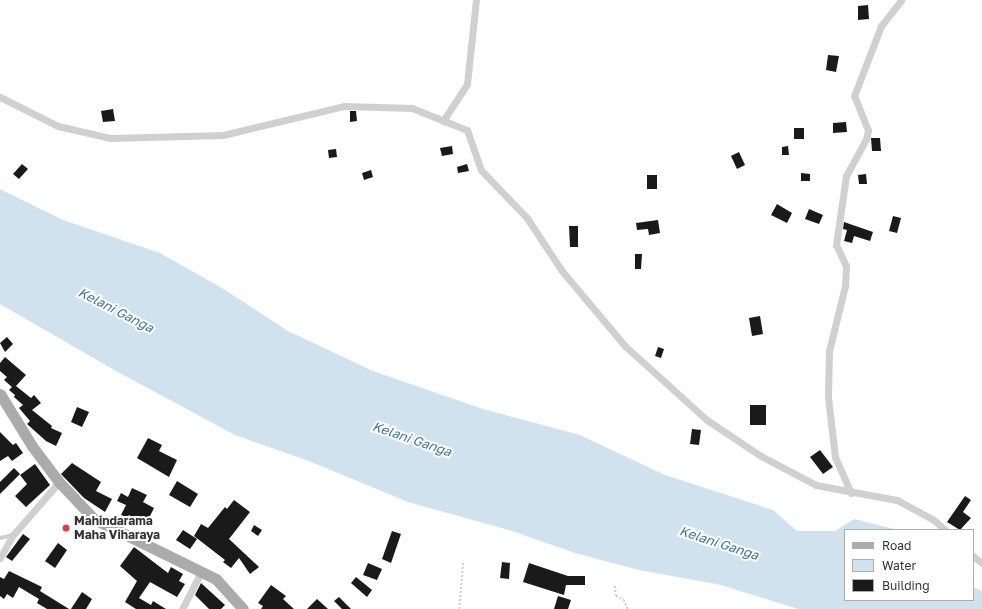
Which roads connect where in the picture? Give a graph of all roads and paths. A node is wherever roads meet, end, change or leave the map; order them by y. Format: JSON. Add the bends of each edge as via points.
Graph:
{"nodes":[{"id":1,"x":476,"y":0,"type":"edge"},
{"id":2,"x":900,"y":0,"type":"edge"},
{"id":3,"x":0,"y":97,"type":"edge"},
{"id":4,"x":443,"y":121,"type":"junction"},
{"id":5,"x":0,"y":394,"type":"edge"},
{"id":6,"x":59,"y":482,"type":"junction"},
{"id":7,"x":851,"y":493,"type":"junction"},
{"id":8,"x":944,"y":529,"type":"edge"},
{"id":9,"x":13,"y":535,"type":"junction"},
{"id":10,"x":0,"y":538,"type":"edge"},
{"id":11,"x":974,"y":557,"type":"edge"},
{"id":12,"x":0,"y":558,"type":"edge"},
{"id":13,"x":463,"y":561,"type":"dead end"},
{"id":14,"x":982,"y":563,"type":"edge"},
{"id":15,"x":201,"y":572,"type":"junction"},
{"id":16,"x":614,"y":586,"type":"dead end"},
{"id":17,"x":182,"y":609,"type":"edge"},
{"id":18,"x":243,"y":609,"type":"edge"},
{"id":19,"x":459,"y":609,"type":"edge"},
{"id":20,"x":628,"y":609,"type":"edge"}],
"edges":[{"from":1,"to":4,"type":"street","via":[[467,84]]},
{"from":2,"to":7,"type":"street","via":[[881,26],[854,96],[868,130],[866,139],[846,176],[836,245],[846,266],[845,286],[829,351],[828,397],[835,457]]},
{"from":3,"to":4,"type":"street","via":[[58,126],[110,138],[223,135],[344,106],[412,108]]},
{"from":4,"to":7,"type":"street","via":[[467,130],[481,170],[527,218],[562,271],[625,346],[708,420],[761,456],[816,485]]},
{"from":5,"to":6,"type":"main road","via":[[32,446]]},
{"from":6,"to":9,"type":"street"},
{"from":6,"to":15,"type":"main road","via":[[94,519]]},
{"from":7,"to":8,"type":"street","via":[[897,500],[934,520]]},
{"from":9,"to":10,"type":"lane"},
{"from":9,"to":12,"type":"street"},
{"from":11,"to":14,"type":"street"},
{"from":13,"to":19,"type":"path"},
{"from":15,"to":17,"type":"street"},
{"from":15,"to":18,"type":"main road","via":[[216,579]]},
{"from":16,"to":20,"type":"path","via":[[616,596],[624,600]]}]}
